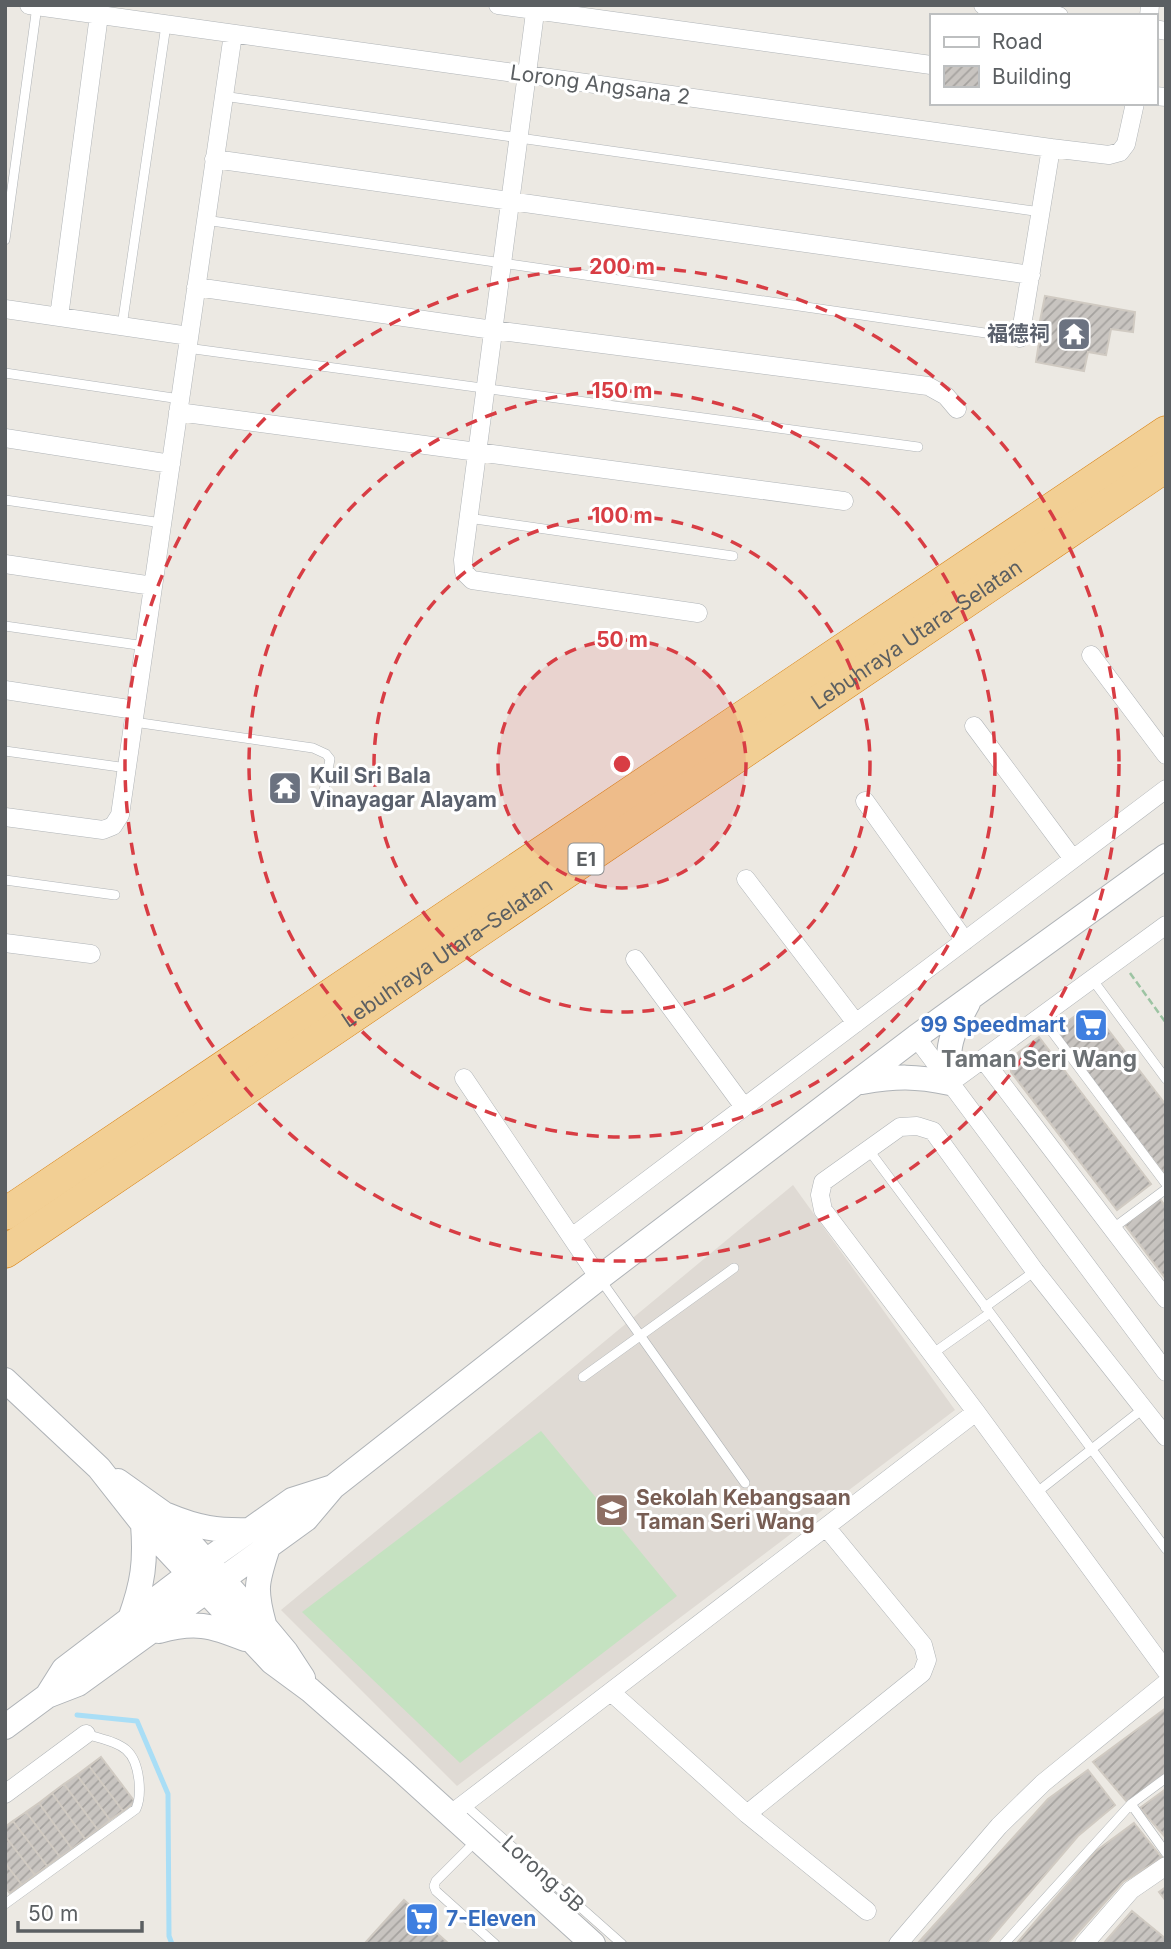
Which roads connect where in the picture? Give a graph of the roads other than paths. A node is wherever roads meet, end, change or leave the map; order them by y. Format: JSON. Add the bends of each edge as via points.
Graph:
{"nodes":[{"id":1,"x":498,"y":5,"type":"edge"},
{"id":2,"x":983,"y":5,"type":"edge"},
{"id":3,"x":33,"y":6,"type":"edge"},
{"id":4,"x":536,"y":8,"type":"edge"},
{"id":5,"x":1045,"y":14,"type":"edge"},
{"id":6,"x":99,"y":15,"type":"junction"},
{"id":7,"x":166,"y":24,"type":"junction"},
{"id":8,"x":233,"y":34,"type":"junction"},
{"id":9,"x":930,"y":65,"type":"edge"},
{"id":10,"x":527,"y":75,"type":"junction"},
{"id":11,"x":223,"y":96,"type":"junction"},
{"id":12,"x":1135,"y":105,"type":"edge"},
{"id":13,"x":519,"y":138,"type":"junction"},
{"id":14,"x":1051,"y":148,"type":"junction"},
{"id":15,"x":214,"y":159,"type":"junction"},
{"id":16,"x":511,"y":201,"type":"junction"},
{"id":17,"x":1041,"y":212,"type":"junction"},
{"id":18,"x":205,"y":220,"type":"junction"},
{"id":19,"x":5,"y":240,"type":"edge"},
{"id":20,"x":502,"y":263,"type":"junction"},
{"id":21,"x":1031,"y":275,"type":"junction"},
{"id":22,"x":196,"y":287,"type":"junction"},
{"id":23,"x":5,"y":309,"type":"edge"},
{"id":24,"x":59,"y":317,"type":"junction"},
{"id":25,"x":122,"y":326,"type":"junction"},
{"id":26,"x":493,"y":330,"type":"junction"},
{"id":27,"x":1020,"y":338,"type":"joint"},
{"id":28,"x":188,"y":342,"type":"junction"},
{"id":29,"x":5,"y":373,"type":"edge"},
{"id":30,"x":486,"y":387,"type":"junction"},
{"id":31,"x":179,"y":406,"type":"junction"},
{"id":32,"x":957,"y":409,"type":"dead end"},
{"id":33,"x":1166,"y":432,"type":"edge"},
{"id":34,"x":5,"y":438,"type":"edge"},
{"id":35,"x":918,"y":447,"type":"dead end"},
{"id":36,"x":477,"y":453,"type":"junction"},
{"id":37,"x":171,"y":464,"type":"junction"},
{"id":38,"x":1166,"y":466,"type":"edge"},
{"id":39,"x":5,"y":500,"type":"edge"},
{"id":40,"x":844,"y":501,"type":"dead end"},
{"id":41,"x":468,"y":518,"type":"junction"},
{"id":42,"x":162,"y":523,"type":"junction"},
{"id":43,"x":733,"y":556,"type":"dead end"},
{"id":44,"x":5,"y":564,"type":"edge"},
{"id":45,"x":153,"y":586,"type":"junction"},
{"id":46,"x":698,"y":614,"type":"dead end"},
{"id":47,"x":5,"y":626,"type":"edge"},
{"id":48,"x":145,"y":646,"type":"junction"},
{"id":49,"x":1091,"y":655,"type":"dead end"},
{"id":50,"x":5,"y":690,"type":"edge"},
{"id":51,"x":134,"y":716,"type":"junction"},
{"id":52,"x":974,"y":726,"type":"dead end"},
{"id":53,"x":5,"y":751,"type":"edge"},
{"id":54,"x":1166,"y":755,"type":"edge"},
{"id":55,"x":127,"y":768,"type":"junction"},
{"id":56,"x":1166,"y":789,"type":"edge"},
{"id":57,"x":865,"y":801,"type":"dead end"},
{"id":58,"x":322,"y":802,"type":"dead end"},
{"id":59,"x":5,"y":817,"type":"edge"},
{"id":60,"x":1166,"y":856,"type":"edge"},
{"id":61,"x":1073,"y":859,"type":"junction"},
{"id":62,"x":746,"y":879,"type":"dead end"},
{"id":63,"x":5,"y":880,"type":"edge"},
{"id":64,"x":115,"y":895,"type":"dead end"},
{"id":65,"x":1166,"y":925,"type":"edge"},
{"id":66,"x":965,"y":941,"type":"junction"},
{"id":67,"x":5,"y":943,"type":"edge"},
{"id":68,"x":91,"y":954,"type":"dead end"},
{"id":69,"x":635,"y":959,"type":"dead end"},
{"id":70,"x":1092,"y":979,"type":"junction"},
{"id":71,"x":971,"y":996,"type":"junction"},
{"id":72,"x":1041,"y":1017,"type":"junction"},
{"id":73,"x":856,"y":1023,"type":"junction"},
{"id":74,"x":916,"y":1037,"type":"junction"},
{"id":75,"x":983,"y":1059,"type":"junction"},
{"id":76,"x":464,"y":1078,"type":"dead end"},
{"id":77,"x":1166,"y":1079,"type":"edge"},
{"id":78,"x":858,"y":1082,"type":"junction"},
{"id":79,"x":950,"y":1083,"type":"junction"},
{"id":80,"x":744,"y":1107,"type":"junction"},
{"id":81,"x":868,"y":1149,"type":"junction"},
{"id":82,"x":1166,"y":1187,"type":"edge"},
{"id":83,"x":5,"y":1214,"type":"edge"},
{"id":84,"x":1112,"y":1228,"type":"junction"},
{"id":85,"x":572,"y":1237,"type":"junction"},
{"id":86,"x":5,"y":1252,"type":"edge"},
{"id":87,"x":734,"y":1268,"type":"dead end"},
{"id":88,"x":1035,"y":1271,"type":"junction"},
{"id":89,"x":599,"y":1278,"type":"junction"},
{"id":90,"x":1166,"y":1299,"type":"edge"},
{"id":91,"x":987,"y":1310,"type":"junction"},
{"id":92,"x":640,"y":1336,"type":"junction"},
{"id":93,"x":932,"y":1354,"type":"junction"},
{"id":94,"x":1166,"y":1372,"type":"edge"},
{"id":95,"x":583,"y":1377,"type":"dead end"},
{"id":96,"x":5,"y":1380,"type":"edge"},
{"id":97,"x":1144,"y":1408,"type":"junction"},
{"id":98,"x":976,"y":1412,"type":"junction"},
{"id":99,"x":1166,"y":1437,"type":"edge"},
{"id":100,"x":1091,"y":1448,"type":"junction"},
{"id":101,"x":745,"y":1483,"type":"dead end"},
{"id":102,"x":1036,"y":1493,"type":"junction"},
{"id":103,"x":153,"y":1519,"type":"junction"},
{"id":104,"x":826,"y":1527,"type":"junction"},
{"id":105,"x":260,"y":1539,"type":"junction"},
{"id":106,"x":1166,"y":1549,"type":"edge"},
{"id":107,"x":205,"y":1577,"type":"junction"},
{"id":108,"x":137,"y":1627,"type":"junction"},
{"id":109,"x":259,"y":1635,"type":"junction"},
{"id":110,"x":1166,"y":1671,"type":"edge"},
{"id":111,"x":1166,"y":1683,"type":"edge"},
{"id":112,"x":611,"y":1692,"type":"junction"},
{"id":113,"x":5,"y":1727,"type":"edge"},
{"id":114,"x":86,"y":1734,"type":"joint"},
{"id":115,"x":1166,"y":1778,"type":"edge"},
{"id":116,"x":5,"y":1794,"type":"edge"},
{"id":117,"x":1131,"y":1804,"type":"junction"},
{"id":118,"x":458,"y":1809,"type":"junction"},
{"id":119,"x":747,"y":1814,"type":"junction"},
{"id":120,"x":478,"y":1839,"type":"junction"},
{"id":121,"x":1166,"y":1853,"type":"edge"},
{"id":122,"x":1166,"y":1866,"type":"edge"},
{"id":123,"x":5,"y":1904,"type":"edge"},
{"id":124,"x":867,"y":1911,"type":"dead end"},
{"id":125,"x":495,"y":1944,"type":"edge"},
{"id":126,"x":593,"y":1944,"type":"edge"},
{"id":127,"x":622,"y":1944,"type":"edge"},
{"id":128,"x":898,"y":1944,"type":"edge"},
{"id":129,"x":1004,"y":1944,"type":"edge"},
{"id":130,"x":1084,"y":1944,"type":"edge"}],
"edges":[{"from":1,"to":4,"type":"street"},
{"from":2,"to":5,"type":"street"},
{"from":3,"to":6,"type":"street","name":"Lorong Angsana 2"},
{"from":3,"to":19,"type":"lane"},
{"from":4,"to":9,"type":"street"},
{"from":4,"to":10,"type":"street"},
{"from":6,"to":7,"type":"street","name":"Lorong Angsana 2"},
{"from":6,"to":24,"type":"street"},
{"from":7,"to":8,"type":"street","name":"Lorong Angsana 2"},
{"from":7,"to":25,"type":"lane"},
{"from":8,"to":10,"type":"street","name":"Lorong Angsana 2"},
{"from":8,"to":11,"type":"street"},
{"from":10,"to":13,"type":"street"},
{"from":10,"to":14,"type":"street","name":"Lorong Angsana 2"},
{"from":11,"to":13,"type":"lane"},
{"from":11,"to":15,"type":"street"},
{"from":12,"to":14,"type":"street","name":"Lorong Angsana 2","via":[[1120,152],[1109,155]]},
{"from":13,"to":16,"type":"street"},
{"from":13,"to":17,"type":"lane"},
{"from":14,"to":17,"type":"street"},
{"from":15,"to":16,"type":"street"},
{"from":15,"to":18,"type":"street"},
{"from":16,"to":20,"type":"street"},
{"from":16,"to":21,"type":"street"},
{"from":17,"to":21,"type":"street"},
{"from":18,"to":20,"type":"lane"},
{"from":18,"to":22,"type":"street"},
{"from":20,"to":26,"type":"street"},
{"from":20,"to":27,"type":"lane"},
{"from":21,"to":27,"type":"street"},
{"from":22,"to":26,"type":"street"},
{"from":22,"to":28,"type":"street"},
{"from":23,"to":24,"type":"street"},
{"from":24,"to":25,"type":"street"},
{"from":25,"to":28,"type":"street"},
{"from":26,"to":30,"type":"street"},
{"from":26,"to":32,"type":"street","via":[[928,386]]},
{"from":28,"to":30,"type":"lane"},
{"from":28,"to":31,"type":"street"},
{"from":29,"to":31,"type":"lane"},
{"from":30,"to":35,"type":"lane"},
{"from":30,"to":36,"type":"street"},
{"from":31,"to":36,"type":"street"},
{"from":31,"to":37,"type":"street"},
{"from":33,"to":83,"type":"highway","name":"Lebuhraya Utara–Selatan","number":"E1"},
{"from":34,"to":37,"type":"street"},
{"from":36,"to":40,"type":"street"},
{"from":36,"to":41,"type":"street"},
{"from":37,"to":42,"type":"street"},
{"from":38,"to":86,"type":"highway","name":"Lebuhraya Utara–Selatan","number":"E1"},
{"from":39,"to":42,"type":"lane"},
{"from":41,"to":43,"type":"lane"},
{"from":41,"to":46,"type":"street","via":[[463,560],[464,572],[472,580]]},
{"from":42,"to":45,"type":"street"},
{"from":44,"to":45,"type":"street"},
{"from":45,"to":48,"type":"street"},
{"from":47,"to":48,"type":"lane"},
{"from":48,"to":51,"type":"street"},
{"from":49,"to":54,"type":"street"},
{"from":50,"to":51,"type":"street"},
{"from":51,"to":55,"type":"street"},
{"from":51,"to":58,"type":"lane","via":[[313,748],[331,759]]},
{"from":52,"to":61,"type":"street"},
{"from":53,"to":55,"type":"lane"},
{"from":55,"to":59,"type":"street","via":[[120,815],[113,826],[103,830]]},
{"from":56,"to":61,"type":"street"},
{"from":57,"to":66,"type":"street"},
{"from":60,"to":71,"type":"main road"},
{"from":61,"to":66,"type":"street"},
{"from":62,"to":73,"type":"street"},
{"from":63,"to":64,"type":"lane"},
{"from":65,"to":70,"type":"street"},
{"from":66,"to":73,"type":"street"},
{"from":67,"to":68,"type":"street"},
{"from":69,"to":80,"type":"street"},
{"from":70,"to":72,"type":"street"},
{"from":70,"to":77,"type":"lane"},
{"from":71,"to":74,"type":"main road"},
{"from":71,"to":79,"type":"main road","via":[[951,1035],[947,1058]]},
{"from":72,"to":75,"type":"street"},
{"from":72,"to":82,"type":"lane"},
{"from":73,"to":80,"type":"street"},
{"from":74,"to":78,"type":"main road"},
{"from":74,"to":79,"type":"street"},
{"from":75,"to":79,"type":"street"},
{"from":75,"to":84,"type":"street"},
{"from":76,"to":85,"type":"street"},
{"from":78,"to":79,"type":"main road","via":[[911,1076]]},
{"from":78,"to":89,"type":"main road"},
{"from":79,"to":94,"type":"street"},
{"from":80,"to":85,"type":"street"},
{"from":81,"to":88,"type":"street","via":[[900,1127],[917,1126],[933,1132]]},
{"from":81,"to":91,"type":"lane"},
{"from":81,"to":93,"type":"street","via":[[822,1182],[823,1210]]},
{"from":82,"to":84,"type":"lane"},
{"from":84,"to":90,"type":"street"},
{"from":85,"to":89,"type":"street"},
{"from":87,"to":92,"type":"lane"},
{"from":88,"to":91,"type":"lane"},
{"from":88,"to":97,"type":"street"},
{"from":89,"to":92,"type":"lane"},
{"from":89,"to":105,"type":"main road","via":[[333,1488],[306,1519]]},
{"from":91,"to":93,"type":"lane"},
{"from":91,"to":100,"type":"lane"},
{"from":92,"to":95,"type":"lane"},
{"from":92,"to":101,"type":"lane"},
{"from":93,"to":98,"type":"street"},
{"from":96,"to":103,"type":"main road"},
{"from":97,"to":99,"type":"street"},
{"from":97,"to":100,"type":"lane"},
{"from":98,"to":102,"type":"street"},
{"from":98,"to":104,"type":"street"},
{"from":100,"to":102,"type":"lane"},
{"from":100,"to":106,"type":"lane"},
{"from":102,"to":110,"type":"street"},
{"from":103,"to":105,"type":"main road"},
{"from":103,"to":107,"type":"main road"},
{"from":103,"to":108,"type":"main road"},
{"from":104,"to":112,"type":"street"},
{"from":104,"to":119,"type":"street","via":[[923,1645],[927,1660],[922,1673]]},
{"from":105,"to":107,"type":"main road"},
{"from":105,"to":109,"type":"main road"},
{"from":107,"to":108,"type":"main road"},
{"from":107,"to":109,"type":"main road"},
{"from":108,"to":109,"type":"main road","via":[[198,1624]]},
{"from":108,"to":113,"type":"main road","via":[[64,1669],[47,1696]]},
{"from":109,"to":118,"type":"main road","via":[[272,1662]]},
{"from":111,"to":128,"type":"street","via":[[1043,1783],[999,1826]]},
{"from":112,"to":118,"type":"street"},
{"from":112,"to":119,"type":"street"},
{"from":114,"to":116,"type":"street"},
{"from":114,"to":123,"type":"lane","via":[[123,1747],[137,1763],[140,1787],[136,1809]]},
{"from":115,"to":117,"type":"lane"},
{"from":117,"to":121,"type":"lane"},
{"from":117,"to":129,"type":"lane"},
{"from":118,"to":120,"type":"main road"},
{"from":118,"to":127,"type":"lane","name":"Lorong 5B"},
{"from":119,"to":124,"type":"street"},
{"from":120,"to":125,"type":"lane","via":[[434,1886]]},
{"from":120,"to":126,"type":"main road"},
{"from":122,"to":130,"type":"street","via":[[1131,1890]]}]}
